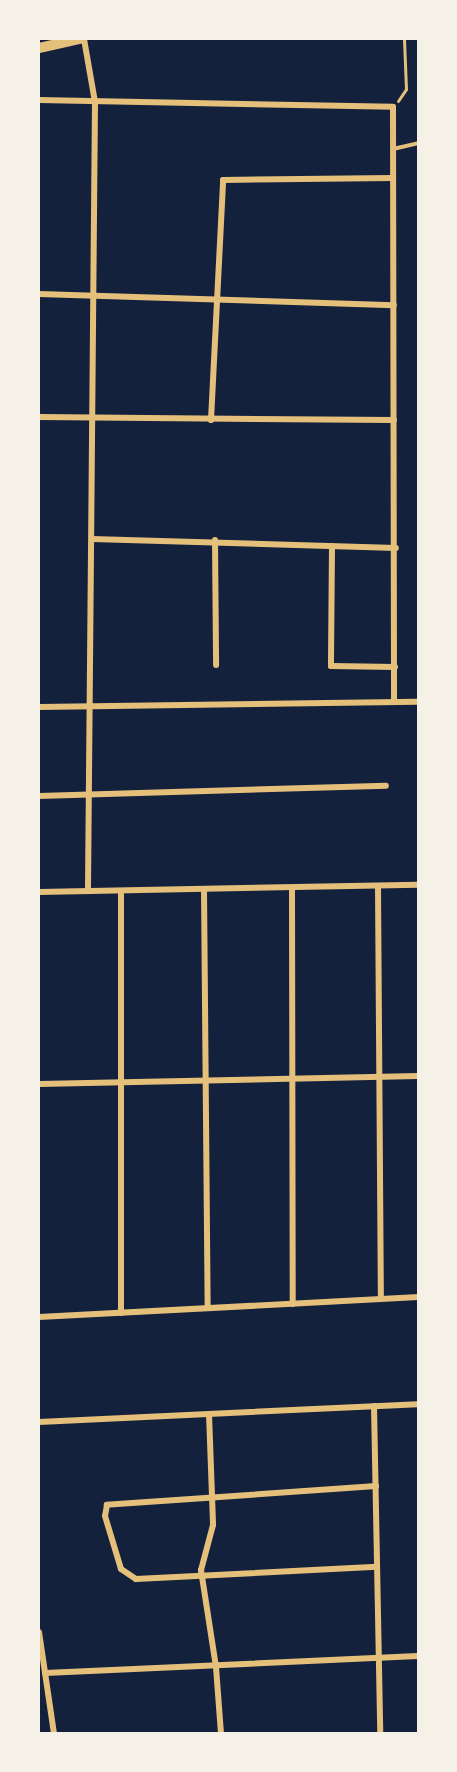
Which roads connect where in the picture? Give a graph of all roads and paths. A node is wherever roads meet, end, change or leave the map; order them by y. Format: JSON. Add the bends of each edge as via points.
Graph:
{"nodes":[{"id":1,"x":82,"y":39,"type":"edge"},
{"id":2,"x":404,"y":39,"type":"edge"},
{"id":3,"x":39,"y":48,"type":"edge"},
{"id":4,"x":39,"y":100,"type":"edge"},
{"id":5,"x":95,"y":102,"type":"junction"},
{"id":6,"x":393,"y":107,"type":"junction"},
{"id":7,"x":418,"y":143,"type":"edge"},
{"id":8,"x":393,"y":148,"type":"junction"},
{"id":9,"x":393,"y":178,"type":"junction"},
{"id":10,"x":39,"y":294,"type":"edge"},
{"id":11,"x":95,"y":295,"type":"junction"},
{"id":12,"x":215,"y":300,"type":"junction"},
{"id":13,"x":394,"y":305,"type":"junction"},
{"id":14,"x":94,"y":416,"type":"junction"},
{"id":15,"x":39,"y":417,"type":"edge"},
{"id":16,"x":212,"y":420,"type":"junction"},
{"id":17,"x":394,"y":420,"type":"junction"},
{"id":18,"x":92,"y":539,"type":"junction"},
{"id":19,"x":214,"y":540,"type":"junction"},
{"id":20,"x":332,"y":546,"type":"junction"},
{"id":21,"x":396,"y":548,"type":"junction"},
{"id":22,"x":216,"y":665,"type":"dead end"},
{"id":23,"x":395,"y":667,"type":"junction"},
{"id":24,"x":394,"y":702,"type":"junction"},
{"id":25,"x":417,"y":702,"type":"edge"},
{"id":26,"x":90,"y":706,"type":"junction"},
{"id":27,"x":39,"y":707,"type":"edge"},
{"id":28,"x":386,"y":786,"type":"dead end"},
{"id":29,"x":39,"y":795,"type":"edge"},
{"id":30,"x":89,"y":795,"type":"junction"},
{"id":31,"x":418,"y":885,"type":"edge"},
{"id":32,"x":378,"y":886,"type":"junction"},
{"id":33,"x":292,"y":888,"type":"junction"},
{"id":34,"x":204,"y":889,"type":"junction"},
{"id":35,"x":88,"y":891,"type":"junction"},
{"id":36,"x":121,"y":891,"type":"junction"},
{"id":37,"x":39,"y":892,"type":"edge"},
{"id":38,"x":418,"y":1076,"type":"edge"},
{"id":39,"x":377,"y":1077,"type":"junction"},
{"id":40,"x":290,"y":1078,"type":"junction"},
{"id":41,"x":208,"y":1080,"type":"junction"},
{"id":42,"x":118,"y":1082,"type":"junction"},
{"id":43,"x":39,"y":1084,"type":"edge"},
{"id":44,"x":418,"y":1297,"type":"edge"},
{"id":45,"x":381,"y":1299,"type":"junction"},
{"id":46,"x":294,"y":1304,"type":"junction"},
{"id":47,"x":208,"y":1308,"type":"junction"},
{"id":48,"x":121,"y":1313,"type":"junction"},
{"id":49,"x":39,"y":1317,"type":"edge"},
{"id":50,"x":418,"y":1404,"type":"edge"},
{"id":51,"x":374,"y":1406,"type":"junction"},
{"id":52,"x":208,"y":1414,"type":"junction"},
{"id":53,"x":39,"y":1422,"type":"edge"},
{"id":54,"x":375,"y":1486,"type":"junction"},
{"id":55,"x":212,"y":1498,"type":"junction"},
{"id":56,"x":377,"y":1567,"type":"junction"},
{"id":57,"x":202,"y":1576,"type":"junction"},
{"id":58,"x":39,"y":1632,"type":"edge"},
{"id":59,"x":418,"y":1656,"type":"edge"},
{"id":60,"x":380,"y":1658,"type":"junction"},
{"id":61,"x":216,"y":1667,"type":"junction"},
{"id":62,"x":45,"y":1673,"type":"junction"},
{"id":63,"x":54,"y":1733,"type":"edge"},
{"id":64,"x":220,"y":1733,"type":"edge"},
{"id":65,"x":380,"y":1733,"type":"edge"}],
"edges":[{"from":1,"to":3,"type":"main road"},
{"from":1,"to":5,"type":"street"},
{"from":2,"to":6,"type":"path","via":[[406,89]]},
{"from":4,"to":5,"type":"street"},
{"from":5,"to":6,"type":"street"},
{"from":5,"to":11,"type":"street"},
{"from":6,"to":8,"type":"street"},
{"from":7,"to":8,"type":"lane"},
{"from":8,"to":9,"type":"street"},
{"from":9,"to":12,"type":"street","via":[[223,180]]},
{"from":9,"to":13,"type":"street"},
{"from":10,"to":11,"type":"street"},
{"from":11,"to":12,"type":"street"},
{"from":11,"to":14,"type":"street"},
{"from":12,"to":13,"type":"street"},
{"from":12,"to":16,"type":"street"},
{"from":13,"to":17,"type":"street"},
{"from":14,"to":15,"type":"street"},
{"from":14,"to":16,"type":"street"},
{"from":14,"to":18,"type":"street"},
{"from":16,"to":17,"type":"street"},
{"from":17,"to":21,"type":"street"},
{"from":18,"to":19,"type":"street"},
{"from":18,"to":26,"type":"street"},
{"from":19,"to":20,"type":"street"},
{"from":19,"to":22,"type":"street"},
{"from":20,"to":21,"type":"street"},
{"from":20,"to":23,"type":"street","via":[[330,666]]},
{"from":21,"to":23,"type":"street"},
{"from":23,"to":24,"type":"street"},
{"from":24,"to":25,"type":"street"},
{"from":24,"to":26,"type":"street"},
{"from":26,"to":27,"type":"street"},
{"from":26,"to":30,"type":"street"},
{"from":28,"to":30,"type":"street"},
{"from":29,"to":30,"type":"street"},
{"from":30,"to":35,"type":"street"},
{"from":31,"to":32,"type":"street"},
{"from":32,"to":33,"type":"street"},
{"from":32,"to":39,"type":"street"},
{"from":33,"to":34,"type":"street"},
{"from":33,"to":40,"type":"street"},
{"from":34,"to":36,"type":"street"},
{"from":34,"to":41,"type":"street","via":[[203,1002]]},
{"from":35,"to":36,"type":"street"},
{"from":35,"to":37,"type":"street"},
{"from":36,"to":42,"type":"street"},
{"from":38,"to":39,"type":"street"},
{"from":39,"to":40,"type":"street"},
{"from":39,"to":45,"type":"street"},
{"from":40,"to":41,"type":"street"},
{"from":40,"to":46,"type":"street"},
{"from":41,"to":42,"type":"street"},
{"from":41,"to":47,"type":"street"},
{"from":42,"to":43,"type":"street"},
{"from":42,"to":48,"type":"street"},
{"from":44,"to":45,"type":"street"},
{"from":45,"to":46,"type":"street"},
{"from":46,"to":47,"type":"street"},
{"from":47,"to":48,"type":"street"},
{"from":48,"to":49,"type":"street"},
{"from":50,"to":51,"type":"street"},
{"from":51,"to":52,"type":"street"},
{"from":51,"to":54,"type":"street"},
{"from":52,"to":53,"type":"street"},
{"from":52,"to":55,"type":"street"},
{"from":54,"to":55,"type":"street"},
{"from":54,"to":56,"type":"street"},
{"from":55,"to":57,"type":"street","via":[[213,1524]]},
{"from":55,"to":57,"type":"street","via":[[107,1505],[105,1516],[121,1569],[136,1579]]},
{"from":56,"to":57,"type":"street"},
{"from":56,"to":60,"type":"street"},
{"from":57,"to":61,"type":"street"},
{"from":58,"to":62,"type":"street"},
{"from":59,"to":60,"type":"street"},
{"from":60,"to":61,"type":"street"},
{"from":60,"to":65,"type":"street"},
{"from":61,"to":62,"type":"street"},
{"from":61,"to":64,"type":"street"},
{"from":62,"to":63,"type":"street"}]}
